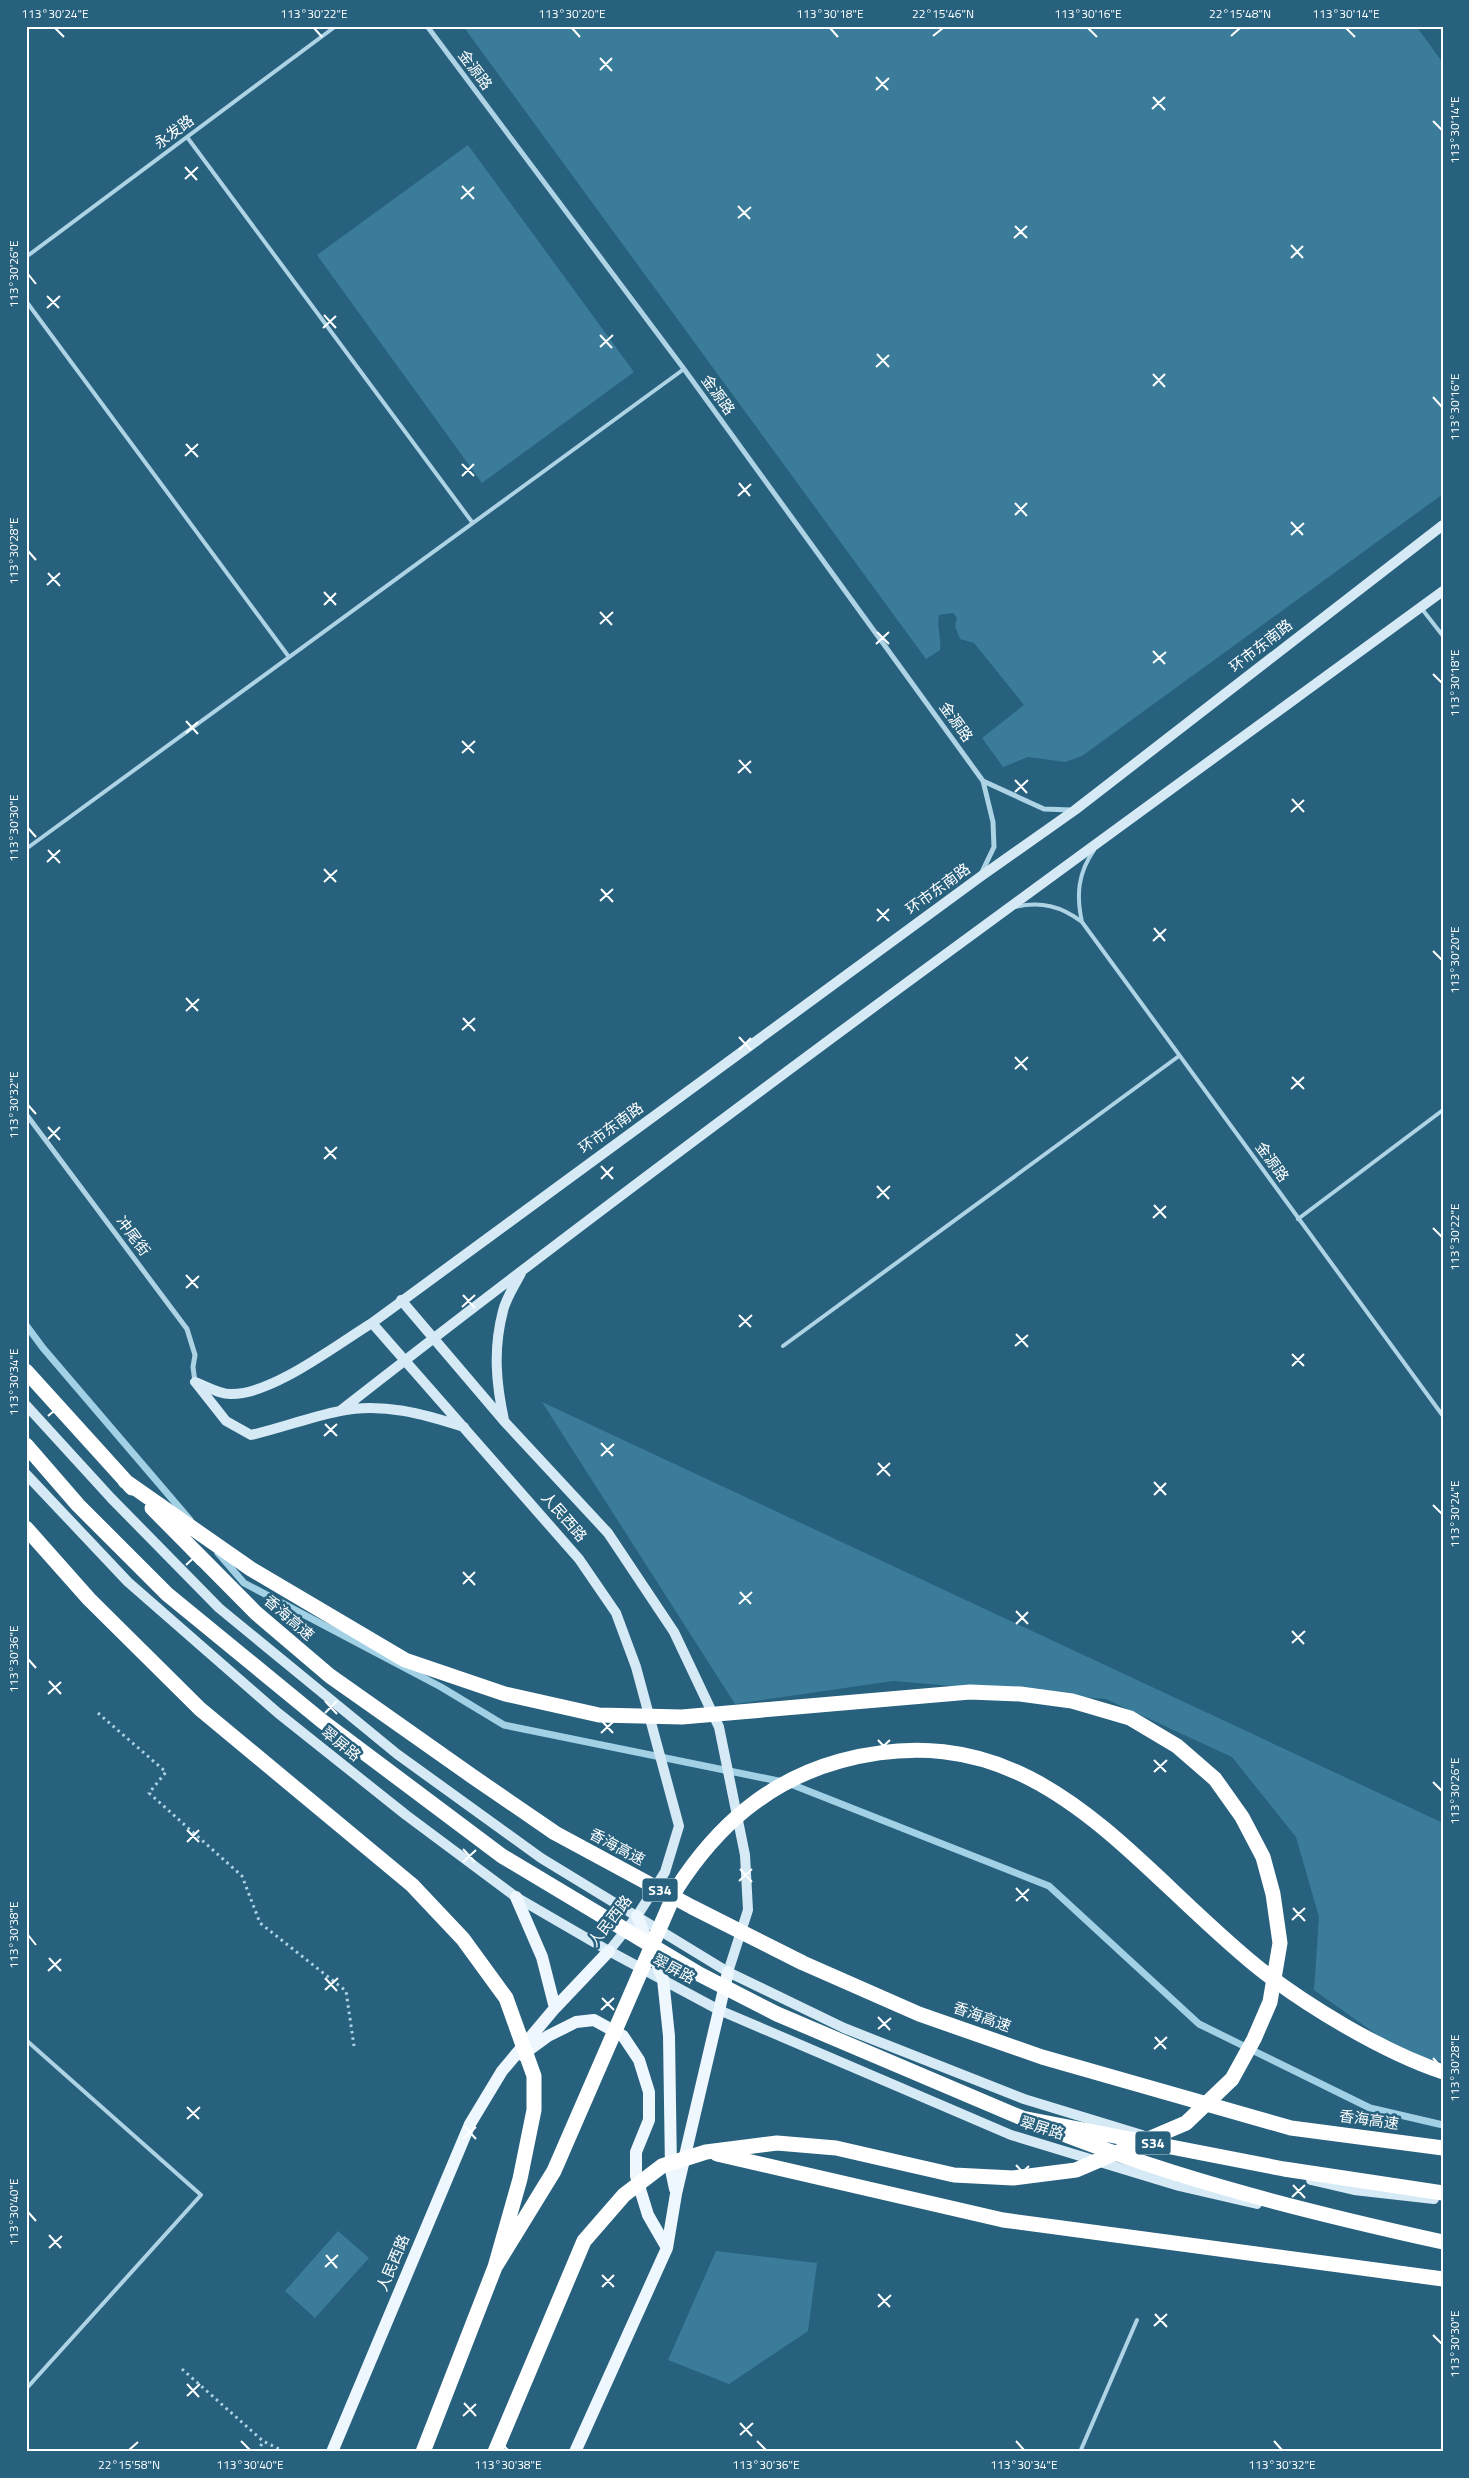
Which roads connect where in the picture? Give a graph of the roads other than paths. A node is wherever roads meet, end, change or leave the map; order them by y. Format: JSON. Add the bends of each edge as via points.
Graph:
{"nodes":[{"id":1,"x":336,"y":26,"type":"edge"},
{"id":2,"x":427,"y":26,"type":"edge"},
{"id":3,"x":187,"y":137,"type":"junction"},
{"id":4,"x":26,"y":257,"type":"edge"},
{"id":5,"x":26,"y":301,"type":"edge"},
{"id":6,"x":684,"y":369,"type":"junction"},
{"id":7,"x":472,"y":522,"type":"junction"},
{"id":8,"x":1443,"y":525,"type":"edge"},
{"id":9,"x":1443,"y":591,"type":"edge"},
{"id":10,"x":1421,"y":607,"type":"junction"},
{"id":11,"x":1443,"y":636,"type":"edge"},
{"id":12,"x":289,"y":657,"type":"junction"},
{"id":13,"x":983,"y":781,"type":"junction"},
{"id":14,"x":1075,"y":810,"type":"junction"},
{"id":15,"x":1100,"y":841,"type":"junction"},
{"id":16,"x":26,"y":849,"type":"edge"},
{"id":17,"x":980,"y":877,"type":"junction"},
{"id":18,"x":1000,"y":914,"type":"junction"},
{"id":19,"x":1082,"y":922,"type":"junction"},
{"id":20,"x":1178,"y":1056,"type":"junction"},
{"id":21,"x":1443,"y":1110,"type":"edge"},
{"id":22,"x":26,"y":1114,"type":"edge"},
{"id":23,"x":1298,"y":1218,"type":"junction"},
{"id":24,"x":522,"y":1270,"type":"junction"},
{"id":25,"x":401,"y":1300,"type":"junction"},
{"id":26,"x":372,"y":1323,"type":"junction"},
{"id":27,"x":433,"y":1340,"type":"junction"},
{"id":28,"x":783,"y":1346,"type":"dead end"},
{"id":29,"x":405,"y":1360,"type":"junction"},
{"id":30,"x":26,"y":1371,"type":"edge"},
{"id":31,"x":195,"y":1382,"type":"junction"},
{"id":32,"x":26,"y":1405,"type":"edge"},
{"id":33,"x":340,"y":1411,"type":"junction"},
{"id":34,"x":1443,"y":1416,"type":"edge"},
{"id":35,"x":504,"y":1421,"type":"junction"},
{"id":36,"x":464,"y":1428,"type":"junction"},
{"id":37,"x":26,"y":1445,"type":"edge"},
{"id":38,"x":26,"y":1474,"type":"edge"},
{"id":39,"x":125,"y":1481,"type":"junction"},
{"id":40,"x":26,"y":1528,"type":"edge"},
{"id":41,"x":516,"y":1897,"type":"junction"},
{"id":42,"x":637,"y":1916,"type":"junction"},
{"id":43,"x":609,"y":1951,"type":"junction"},
{"id":44,"x":728,"y":1972,"type":"junction"},
{"id":45,"x":663,"y":1980,"type":"junction"},
{"id":46,"x":555,"y":2008,"type":"junction"},
{"id":47,"x":719,"y":2010,"type":"junction"},
{"id":48,"x":26,"y":2040,"type":"edge"},
{"id":49,"x":502,"y":2071,"type":"junction"},
{"id":50,"x":1443,"y":2072,"type":"edge"},
{"id":51,"x":1022,"y":2118,"type":"junction"},
{"id":52,"x":1443,"y":2148,"type":"edge"},
{"id":53,"x":706,"y":2152,"type":"junction"},
{"id":54,"x":1443,"y":2193,"type":"edge"},
{"id":55,"x":676,"y":2194,"type":"junction"},
{"id":56,"x":1443,"y":2200,"type":"edge"},
{"id":57,"x":1443,"y":2238,"type":"edge"},
{"id":58,"x":1443,"y":2242,"type":"edge"},
{"id":59,"x":667,"y":2248,"type":"junction"},
{"id":60,"x":495,"y":2267,"type":"junction"},
{"id":61,"x":1443,"y":2279,"type":"edge"},
{"id":62,"x":1137,"y":2320,"type":"dead end"},
{"id":63,"x":26,"y":2389,"type":"edge"},
{"id":64,"x":332,"y":2452,"type":"edge"},
{"id":65,"x":423,"y":2452,"type":"edge"},
{"id":66,"x":495,"y":2452,"type":"edge"},
{"id":67,"x":575,"y":2452,"type":"edge"},
{"id":68,"x":1080,"y":2452,"type":"edge"}],
"edges":[{"from":1,"to":3,"type":"lane","name":"永发路"},
{"from":2,"to":6,"type":"street","name":"金源路"},
{"from":3,"to":4,"type":"lane","name":"永发路"},
{"from":3,"to":7,"type":"lane"},
{"from":5,"to":12,"type":"lane"},
{"from":6,"to":7,"type":"lane"},
{"from":6,"to":13,"type":"street","name":"金源路"},
{"from":7,"to":12,"type":"lane"},
{"from":8,"to":14,"type":"main road","name":"环市东南路"},
{"from":9,"to":10,"type":"main road"},
{"from":10,"to":11,"type":"lane"},
{"from":10,"to":15,"type":"main road"},
{"from":12,"to":16,"type":"lane"},
{"from":13,"to":14,"type":"street","via":[[1044,809]]},
{"from":13,"to":17,"type":"street","via":[[994,822],[994,847]]},
{"from":14,"to":17,"type":"main road","name":"环市东南路"},
{"from":15,"to":18,"type":"main road"},
{"from":15,"to":19,"type":"lane","via":[[1082,869],[1079,881]]},
{"from":17,"to":25,"type":"main road","name":"环市东南路"},
{"from":18,"to":19,"type":"lane","via":[[1029,904],[1044,904],[1059,908]]},
{"from":18,"to":24,"type":"main road"},
{"from":19,"to":20,"type":"lane","name":"金源路"},
{"from":20,"to":23,"type":"lane","name":"金源路"},
{"from":20,"to":28,"type":"lane"},
{"from":21,"to":23,"type":"lane"},
{"from":22,"to":31,"type":"street","name":"冲尾街","via":[[187,1328],[195,1355],[192,1367]]},
{"from":23,"to":34,"type":"lane","name":"金源路"},
{"from":24,"to":27,"type":"main road"},
{"from":24,"to":35,"type":"main road","via":[[503,1310],[495,1350],[497,1386]]},
{"from":25,"to":26,"type":"main road","name":"环市东南路"},
{"from":25,"to":27,"type":"main road","name":"人民西路"},
{"from":26,"to":29,"type":"main road","name":"人民西路"},
{"from":26,"to":31,"type":"main road","name":"环市东南路","via":[[256,1392],[230,1395]]},
{"from":27,"to":29,"type":"main road"},
{"from":27,"to":35,"type":"main road","name":"人民西路"},
{"from":29,"to":33,"type":"main road"},
{"from":29,"to":36,"type":"main road","name":"人民西路"},
{"from":30,"to":39,"type":"highway","name":"香海高速","number":"S34"},
{"from":31,"to":33,"type":"main road","via":[[226,1421],[251,1435]]},
{"from":32,"to":42,"type":"main road","name":"翠屏路","via":[[219,1608],[397,1754],[541,1858]]},
{"from":33,"to":36,"type":"main road","via":[[399,1410]]},
{"from":35,"to":44,"type":"main road","name":"人民西路","via":[[608,1533],[674,1632],[719,1727],[745,1855],[748,1910]]},
{"from":36,"to":42,"type":"main road","name":"人民西路","via":[[578,1559],[616,1613],[636,1667],[678,1826],[665,1872]]},
{"from":37,"to":51,"type":"highway","number":"S34","via":[[78,1505],[167,1594],[322,1721],[502,1856],[699,1974],[768,2009]]},
{"from":38,"to":41,"type":"main road","name":"翠屏路","via":[[128,1582],[278,1713]]},
{"from":39,"to":52,"type":"highway","name":"香海高速","number":"S34","via":[[256,1613],[330,1676],[555,1833],[802,1964],[920,2014],[1042,2058],[1292,2128]]},
{"from":39,"to":53,"type":"highway","via":[[251,1569],[405,1660],[506,1694],[598,1715],[682,1718],[970,1692],[1072,1701],[1130,1718],[1178,1746],[1215,1780],[1242,1817],[1263,1857],[1273,1894],[1280,1943],[1270,2002],[1232,2079],[1186,2123],[1076,2170],[1013,2178],[954,2175],[826,2148],[777,2144]]},
{"from":40,"to":60,"type":"highway","via":[[89,1599],[200,1709],[412,1885],[463,1939],[506,1998],[534,2076],[534,2110],[520,2179]]},
{"from":41,"to":43,"type":"main road","name":"翠屏路"},
{"from":41,"to":46,"type":"main road","via":[[542,1957]]},
{"from":42,"to":43,"type":"main road","name":"人民西路"},
{"from":42,"to":44,"type":"main road","name":"翠屏路"},
{"from":42,"to":45,"type":"main road"},
{"from":43,"to":45,"type":"main road","name":"翠屏路"},
{"from":43,"to":46,"type":"main road","name":"人民西路"},
{"from":44,"to":47,"type":"main road","name":"人民西路"},
{"from":44,"to":56,"type":"main road","name":"翠屏路","via":[[844,2028],[1024,2099],[1206,2155],[1354,2190]]},
{"from":45,"to":47,"type":"main road","name":"翠屏路"},
{"from":45,"to":55,"type":"main road","via":[[669,2036],[671,2170]]},
{"from":46,"to":49,"type":"main road","name":"人民西路"},
{"from":47,"to":55,"type":"main road","name":"人民西路"},
{"from":47,"to":57,"type":"main road","name":"翠屏路","via":[[1011,2135],[1179,2186],[1360,2228]]},
{"from":48,"to":63,"type":"lane","via":[[201,2195]]},
{"from":49,"to":59,"type":"main road","via":[[548,2036],[576,2022],[594,2020],[623,2036],[639,2060],[649,2092],[649,2120],[636,2152],[636,2176],[648,2215]]},
{"from":49,"to":64,"type":"main road","name":"人民西路","via":[[470,2124]]},
{"from":50,"to":60,"type":"highway","via":[[1382,2045],[1312,2006],[1284,1986],[1255,1965],[1114,1834],[1032,1778],[952,1751],[913,1749],[860,1756],[823,1766],[755,1800],[698,1855],[677,1888],[554,2170]]},
{"from":51,"to":54,"type":"highway","number":"S34","via":[[1284,2169]]},
{"from":51,"to":58,"type":"highway","via":[[1127,2159],[1273,2202]]},
{"from":53,"to":61,"type":"highway","via":[[1003,2220]]},
{"from":53,"to":66,"type":"highway","via":[[662,2166],[624,2196],[584,2241]]},
{"from":55,"to":59,"type":"main road","name":"人民西路"},
{"from":59,"to":67,"type":"main road","name":"人民西路"},
{"from":60,"to":65,"type":"highway"},
{"from":62,"to":68,"type":"lane"}]}
